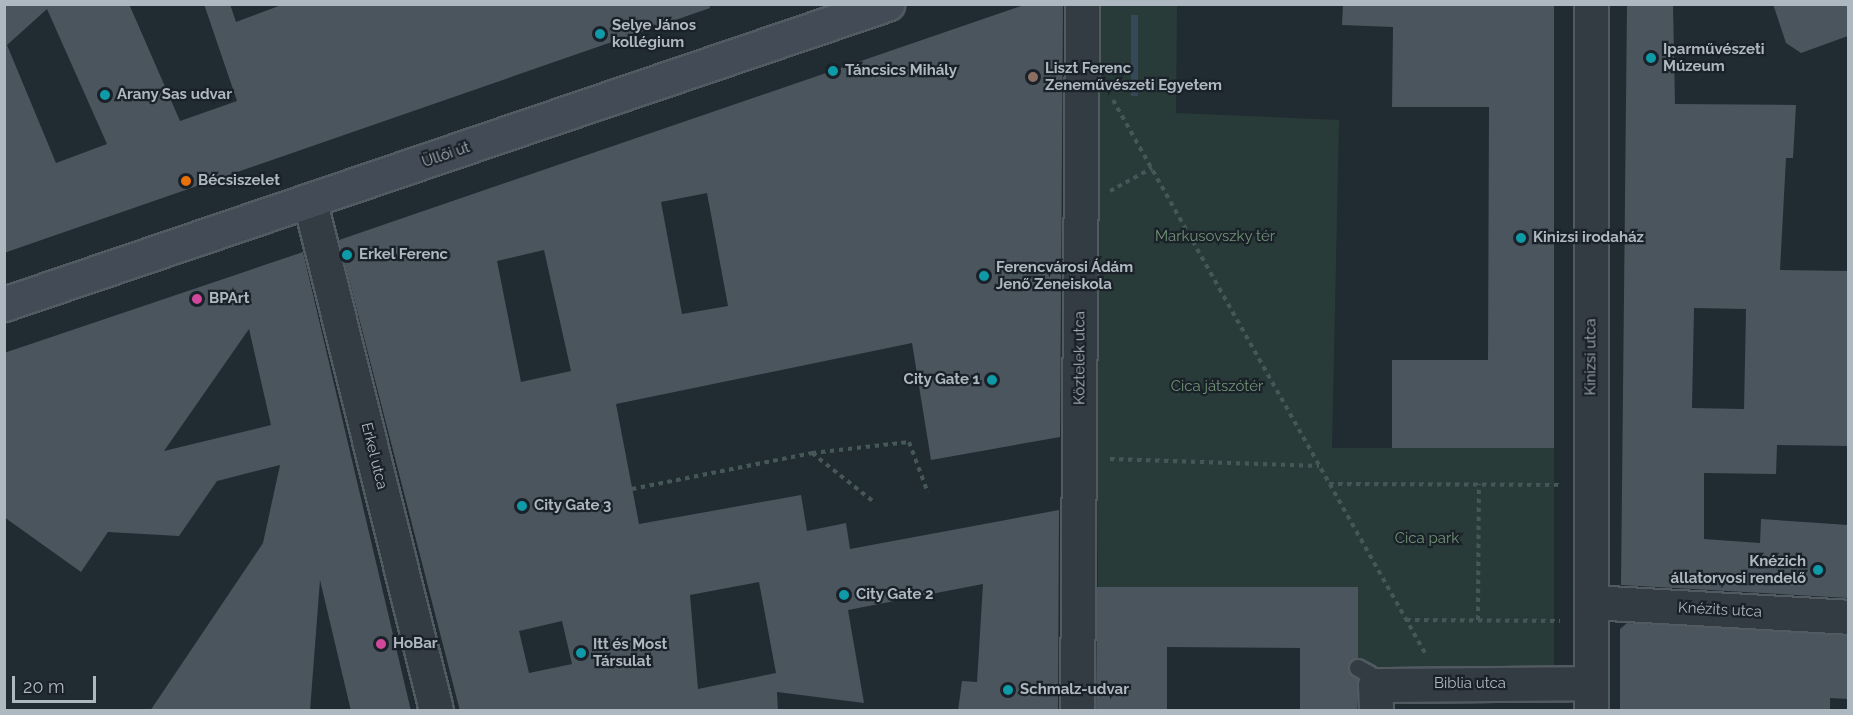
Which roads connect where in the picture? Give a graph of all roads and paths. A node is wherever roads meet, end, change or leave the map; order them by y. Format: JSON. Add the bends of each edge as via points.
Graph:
{"nodes":[{"id":1,"x":887,"y":4,"type":"edge"},
{"id":2,"x":1082,"y":4,"type":"edge"},
{"id":3,"x":1591,"y":4,"type":"edge"},
{"id":4,"x":1111,"y":96,"type":"dead end"},
{"id":5,"x":1152,"y":168,"type":"junction"},
{"id":6,"x":310,"y":202,"type":"junction"},
{"id":7,"x":1081,"y":206,"type":"junction"},
{"id":8,"x":4,"y":304,"type":"edge"},
{"id":9,"x":812,"y":453,"type":"junction"},
{"id":10,"x":1079,"y":465,"type":"junction"},
{"id":11,"x":1319,"y":465,"type":"junction"},
{"id":12,"x":1329,"y":484,"type":"junction"},
{"id":13,"x":1479,"y":484,"type":"junction"},
{"id":14,"x":1591,"y":485,"type":"junction"},
{"id":15,"x":632,"y":489,"type":"dead end"},
{"id":16,"x":928,"y":493,"type":"dead end"},
{"id":17,"x":875,"y":503,"type":"dead end"},
{"id":18,"x":1591,"y":612,"type":"junction"},
{"id":19,"x":1848,"y":617,"type":"edge"},
{"id":20,"x":1406,"y":620,"type":"junction"},
{"id":21,"x":1478,"y":620,"type":"junction"},
{"id":22,"x":1442,"y":684,"type":"junction"},
{"id":23,"x":1370,"y":688,"type":"edge"},
{"id":24,"x":1591,"y":697,"type":"edge"},
{"id":25,"x":436,"y":711,"type":"edge"},
{"id":26,"x":1077,"y":711,"type":"edge"}],
"edges":[{"from":1,"to":6,"type":"main road","name":"Üllői út"},
{"from":2,"to":7,"type":"street","name":"Köztelek utca"},
{"from":3,"to":14,"type":"street","name":"Kinizsi utca"},
{"from":4,"to":5,"type":"path"},
{"from":5,"to":7,"type":"path"},
{"from":5,"to":11,"type":"path"},
{"from":6,"to":8,"type":"main road","name":"Üllői út"},
{"from":6,"to":25,"type":"street","name":"Erkel utca"},
{"from":7,"to":10,"type":"street","name":"Köztelek utca"},
{"from":9,"to":15,"type":"path"},
{"from":9,"to":16,"type":"path","via":[[909,442]]},
{"from":9,"to":17,"type":"path"},
{"from":10,"to":11,"type":"path"},
{"from":10,"to":26,"type":"street","name":"Köztelek utca"},
{"from":11,"to":12,"type":"path"},
{"from":12,"to":13,"type":"path"},
{"from":12,"to":20,"type":"path"},
{"from":13,"to":14,"type":"path"},
{"from":13,"to":21,"type":"path"},
{"from":14,"to":18,"type":"street","name":"Kinizsi utca"},
{"from":18,"to":19,"type":"street","name":"Knézits utca"},
{"from":18,"to":21,"type":"path"},
{"from":18,"to":24,"type":"street","name":"Kinizsi utca"},
{"from":20,"to":21,"type":"path"},
{"from":20,"to":22,"type":"path"},
{"from":22,"to":23,"type":"street","name":"Biblia utca"},
{"from":22,"to":24,"type":"street","name":"Biblia utca"}]}
